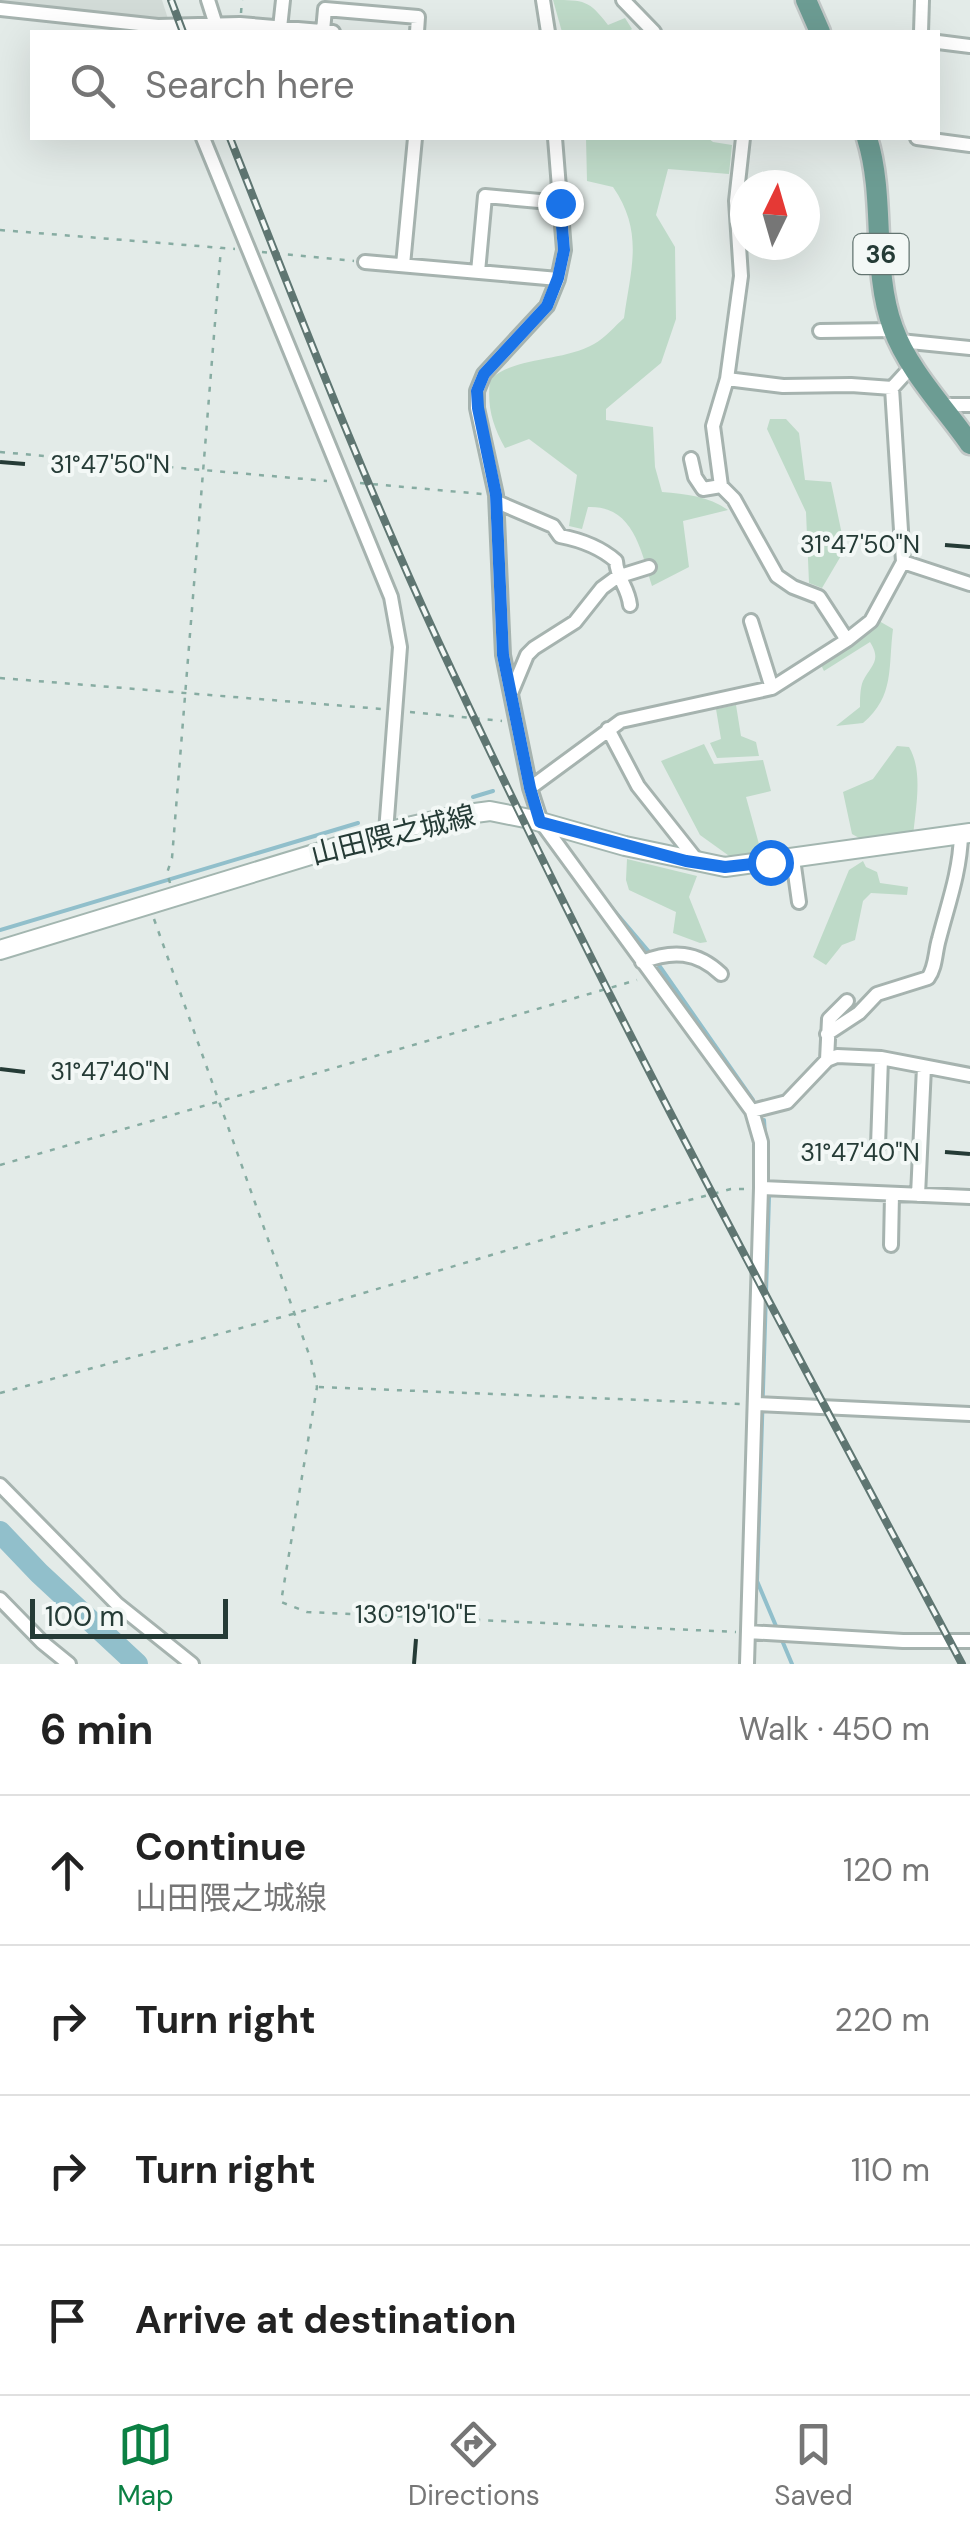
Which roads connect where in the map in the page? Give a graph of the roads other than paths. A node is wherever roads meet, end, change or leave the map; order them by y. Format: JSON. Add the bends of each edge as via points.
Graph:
{"nodes":[{"id":1,"x":208,"y":0,"type":"edge"},
{"id":2,"x":283,"y":0,"type":"edge"},
{"id":3,"x":543,"y":0,"type":"edge"},
{"id":4,"x":623,"y":0,"type":"edge"},
{"id":5,"x":806,"y":0,"type":"edge"},
{"id":6,"x":922,"y":0,"type":"edge"},
{"id":7,"x":0,"y":9,"type":"edge"},
{"id":8,"x":216,"y":25,"type":"junction"},
{"id":9,"x":280,"y":28,"type":"junction"},
{"id":10,"x":159,"y":29,"type":"edge"},
{"id":11,"x":302,"y":30,"type":"edge"},
{"id":12,"x":323,"y":30,"type":"edge"},
{"id":13,"x":417,"y":30,"type":"edge"},
{"id":14,"x":548,"y":30,"type":"edge"},
{"id":15,"x":652,"y":30,"type":"edge"},
{"id":16,"x":819,"y":30,"type":"edge"},
{"id":17,"x":922,"y":30,"type":"edge"},
{"id":18,"x":940,"y":42,"type":"edge"},
{"id":19,"x":970,"y":46,"type":"edge"},
{"id":20,"x":203,"y":140,"type":"edge"},
{"id":21,"x":414,"y":140,"type":"edge"},
{"id":22,"x":555,"y":140,"type":"edge"},
{"id":23,"x":743,"y":140,"type":"edge"},
{"id":24,"x":867,"y":140,"type":"edge"},
{"id":25,"x":932,"y":140,"type":"edge"},
{"id":26,"x":970,"y":145,"type":"edge"},
{"id":27,"x":560,"y":203,"type":"junction"},
{"id":28,"x":366,"y":262,"type":"road end"},
{"id":29,"x":403,"y":265,"type":"junction"},
{"id":30,"x":478,"y":272,"type":"junction"},
{"id":31,"x":558,"y":278,"type":"junction"},
{"id":32,"x":820,"y":330,"type":"dead end"},
{"id":33,"x":897,"y":336,"type":"junction"},
{"id":34,"x":970,"y":348,"type":"edge"},
{"id":35,"x":913,"y":365,"type":"junction"},
{"id":36,"x":726,"y":379,"type":"junction"},
{"id":37,"x":892,"y":388,"type":"junction"},
{"id":38,"x":943,"y":405,"type":"junction"},
{"id":39,"x":970,"y":405,"type":"edge"},
{"id":40,"x":970,"y":444,"type":"edge"},
{"id":41,"x":691,"y":459,"type":"dead end"},
{"id":42,"x":721,"y":486,"type":"junction"},
{"id":43,"x":496,"y":498,"type":"junction"},
{"id":44,"x":903,"y":562,"type":"junction"},
{"id":45,"x":649,"y":568,"type":"dead end"},
{"id":46,"x":617,"y":577,"type":"junction"},
{"id":47,"x":970,"y":584,"type":"edge"},
{"id":48,"x":630,"y":605,"type":"dead end"},
{"id":49,"x":752,"y":621,"type":"dead end"},
{"id":50,"x":847,"y":640,"type":"junction"},
{"id":51,"x":772,"y":688,"type":"junction"},
{"id":52,"x":512,"y":692,"type":"junction"},
{"id":53,"x":608,"y":729,"type":"junction"},
{"id":54,"x":530,"y":788,"type":"junction"},
{"id":55,"x":540,"y":822,"type":"junction"},
{"id":56,"x":386,"y":832,"type":"junction"},
{"id":57,"x":966,"y":834,"type":"edge"},
{"id":58,"x":793,"y":859,"type":"junction"},
{"id":59,"x":700,"y":863,"type":"junction"},
{"id":60,"x":798,"y":902,"type":"dead end"},
{"id":61,"x":0,"y":950,"type":"edge"},
{"id":62,"x":650,"y":959,"type":"junction"},
{"id":63,"x":720,"y":974,"type":"dead end"},
{"id":64,"x":847,"y":1001,"type":"dead end"},
{"id":65,"x":827,"y":1034,"type":"junction"},
{"id":66,"x":881,"y":1058,"type":"junction"},
{"id":67,"x":827,"y":1060,"type":"junction"},
{"id":68,"x":924,"y":1067,"type":"junction"},
{"id":69,"x":970,"y":1075,"type":"edge"},
{"id":70,"x":752,"y":1111,"type":"junction"},
{"id":71,"x":878,"y":1146,"type":"dead end"},
{"id":72,"x":766,"y":1189,"type":"junction"},
{"id":73,"x":892,"y":1194,"type":"junction"},
{"id":74,"x":918,"y":1194,"type":"junction"},
{"id":75,"x":970,"y":1197,"type":"edge"},
{"id":76,"x":890,"y":1245,"type":"dead end"},
{"id":77,"x":761,"y":1405,"type":"junction"},
{"id":78,"x":970,"y":1414,"type":"edge"},
{"id":79,"x":0,"y":1485,"type":"edge"},
{"id":80,"x":0,"y":1599,"type":"edge"},
{"id":81,"x":748,"y":1632,"type":"junction"},
{"id":82,"x":970,"y":1641,"type":"edge"},
{"id":83,"x":69,"y":1664,"type":"edge"},
{"id":84,"x":192,"y":1664,"type":"edge"},
{"id":85,"x":747,"y":1664,"type":"edge"}],
"edges":[{"from":1,"to":8,"type":"street"},
{"from":2,"to":9,"type":"street"},
{"from":3,"to":14,"type":"street"},
{"from":4,"to":15,"type":"street"},
{"from":5,"to":16,"type":"main road"},
{"from":6,"to":17,"type":"street"},
{"from":7,"to":10,"type":"street"},
{"from":8,"to":9,"type":"street"},
{"from":8,"to":10,"type":"street"},
{"from":9,"to":11,"type":"street"},
{"from":12,"to":13,"type":"street","via":[[325,8],[418,17]]},
{"from":18,"to":19,"type":"street"},
{"from":20,"to":56,"type":"street","via":[[394,608],[400,647]]},
{"from":21,"to":29,"type":"street"},
{"from":22,"to":27,"type":"street"},
{"from":23,"to":36,"type":"street","via":[[736,201],[742,276]]},
{"from":24,"to":33,"type":"main road","number":"36"},
{"from":25,"to":26,"type":"street"},
{"from":27,"to":30,"type":"street","via":[[485,196]]},
{"from":27,"to":31,"type":"street","via":[[564,250]]},
{"from":28,"to":29,"type":"street"},
{"from":29,"to":30,"type":"street"},
{"from":30,"to":31,"type":"street"},
{"from":31,"to":43,"type":"street","via":[[547,306],[484,374],[477,391]]},
{"from":32,"to":33,"type":"street"},
{"from":33,"to":34,"type":"street"},
{"from":33,"to":35,"type":"main road","number":"36"},
{"from":35,"to":37,"type":"street"},
{"from":35,"to":38,"type":"main road","number":"36"},
{"from":36,"to":37,"type":"street"},
{"from":36,"to":42,"type":"street","via":[[712,426]]},
{"from":37,"to":44,"type":"street"},
{"from":38,"to":39,"type":"street"},
{"from":38,"to":40,"type":"main road","number":"36"},
{"from":41,"to":42,"type":"street","via":[[704,489]]},
{"from":42,"to":50,"type":"street","via":[[777,576],[820,597]]},
{"from":43,"to":46,"type":"street","via":[[553,526],[560,536],[611,556]]},
{"from":43,"to":52,"type":"street","via":[[503,655]]},
{"from":44,"to":47,"type":"street"},
{"from":44,"to":50,"type":"street","via":[[888,596]]},
{"from":45,"to":46,"type":"street"},
{"from":46,"to":48,"type":"street"},
{"from":46,"to":52,"type":"street","via":[[575,622],[527,655]]},
{"from":49,"to":51,"type":"street"},
{"from":50,"to":51,"type":"street"},
{"from":51,"to":53,"type":"street","via":[[656,711]]},
{"from":52,"to":54,"type":"street"},
{"from":53,"to":54,"type":"street"},
{"from":53,"to":59,"type":"street","via":[[638,786]]},
{"from":54,"to":55,"type":"street"},
{"from":55,"to":56,"type":"main road","name":"山田隈之城線","via":[[490,812]]},
{"from":55,"to":59,"type":"main road","name":"山田隈之城線"},
{"from":55,"to":62,"type":"street"},
{"from":56,"to":61,"type":"main road","name":"山田隈之城線"},
{"from":57,"to":58,"type":"main road","name":"山田隈之城線"},
{"from":57,"to":65,"type":"street","via":[[933,972],[877,994]]},
{"from":58,"to":59,"type":"main road","name":"山田隈之城線","via":[[725,867]]},
{"from":58,"to":60,"type":"street"},
{"from":62,"to":63,"type":"street","via":[[696,956]]},
{"from":62,"to":70,"type":"street","via":[[653,976]]},
{"from":64,"to":65,"type":"street","via":[[830,1019]]},
{"from":65,"to":67,"type":"street"},
{"from":66,"to":67,"type":"street"},
{"from":66,"to":68,"type":"street"},
{"from":66,"to":71,"type":"street"},
{"from":67,"to":70,"type":"street","via":[[787,1102]]},
{"from":68,"to":69,"type":"street"},
{"from":68,"to":74,"type":"street"},
{"from":70,"to":72,"type":"street"},
{"from":72,"to":73,"type":"street"},
{"from":72,"to":77,"type":"street"},
{"from":73,"to":74,"type":"street"},
{"from":73,"to":76,"type":"street"},
{"from":74,"to":75,"type":"street"},
{"from":77,"to":78,"type":"street"},
{"from":77,"to":81,"type":"street"},
{"from":79,"to":84,"type":"street","via":[[117,1604]]},
{"from":80,"to":83,"type":"street"},
{"from":81,"to":82,"type":"street"},
{"from":81,"to":85,"type":"street"}]}
